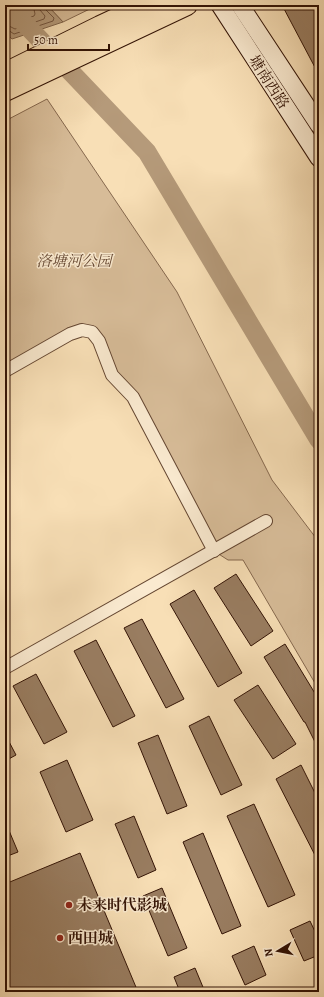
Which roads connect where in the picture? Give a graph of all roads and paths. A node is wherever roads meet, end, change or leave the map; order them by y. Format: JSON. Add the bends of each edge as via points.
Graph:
{"nodes":[{"id":1,"x":145,"y":5,"type":"edge"},
{"id":2,"x":187,"y":5,"type":"edge"},
{"id":3,"x":220,"y":5,"type":"edge"},
{"id":4,"x":240,"y":5,"type":"edge"},
{"id":5,"x":101,"y":35,"type":"junction"},
{"id":6,"x":5,"y":73,"type":"edge"},
{"id":7,"x":5,"y":91,"type":"edge"},
{"id":8,"x":319,"y":125,"type":"edge"},
{"id":9,"x":319,"y":158,"type":"edge"},
{"id":10,"x":5,"y":371,"type":"edge"},
{"id":11,"x":266,"y":521,"type":"dead end"},
{"id":12,"x":214,"y":551,"type":"junction"},
{"id":13,"x":5,"y":668,"type":"edge"}],
"edges":[{"from":1,"to":5,"type":"main road"},
{"from":2,"to":5,"type":"main road"},
{"from":3,"to":9,"type":"main road","name":"塘南西路"},
{"from":4,"to":8,"type":"main road","name":"塘南西路"},
{"from":5,"to":6,"type":"main road"},
{"from":5,"to":7,"type":"main road"},
{"from":10,"to":12,"type":"street","via":[[70,334],[82,330],[92,332],[99,341],[112,375],[133,397]]},
{"from":11,"to":12,"type":"street"},
{"from":12,"to":13,"type":"street"}]}
